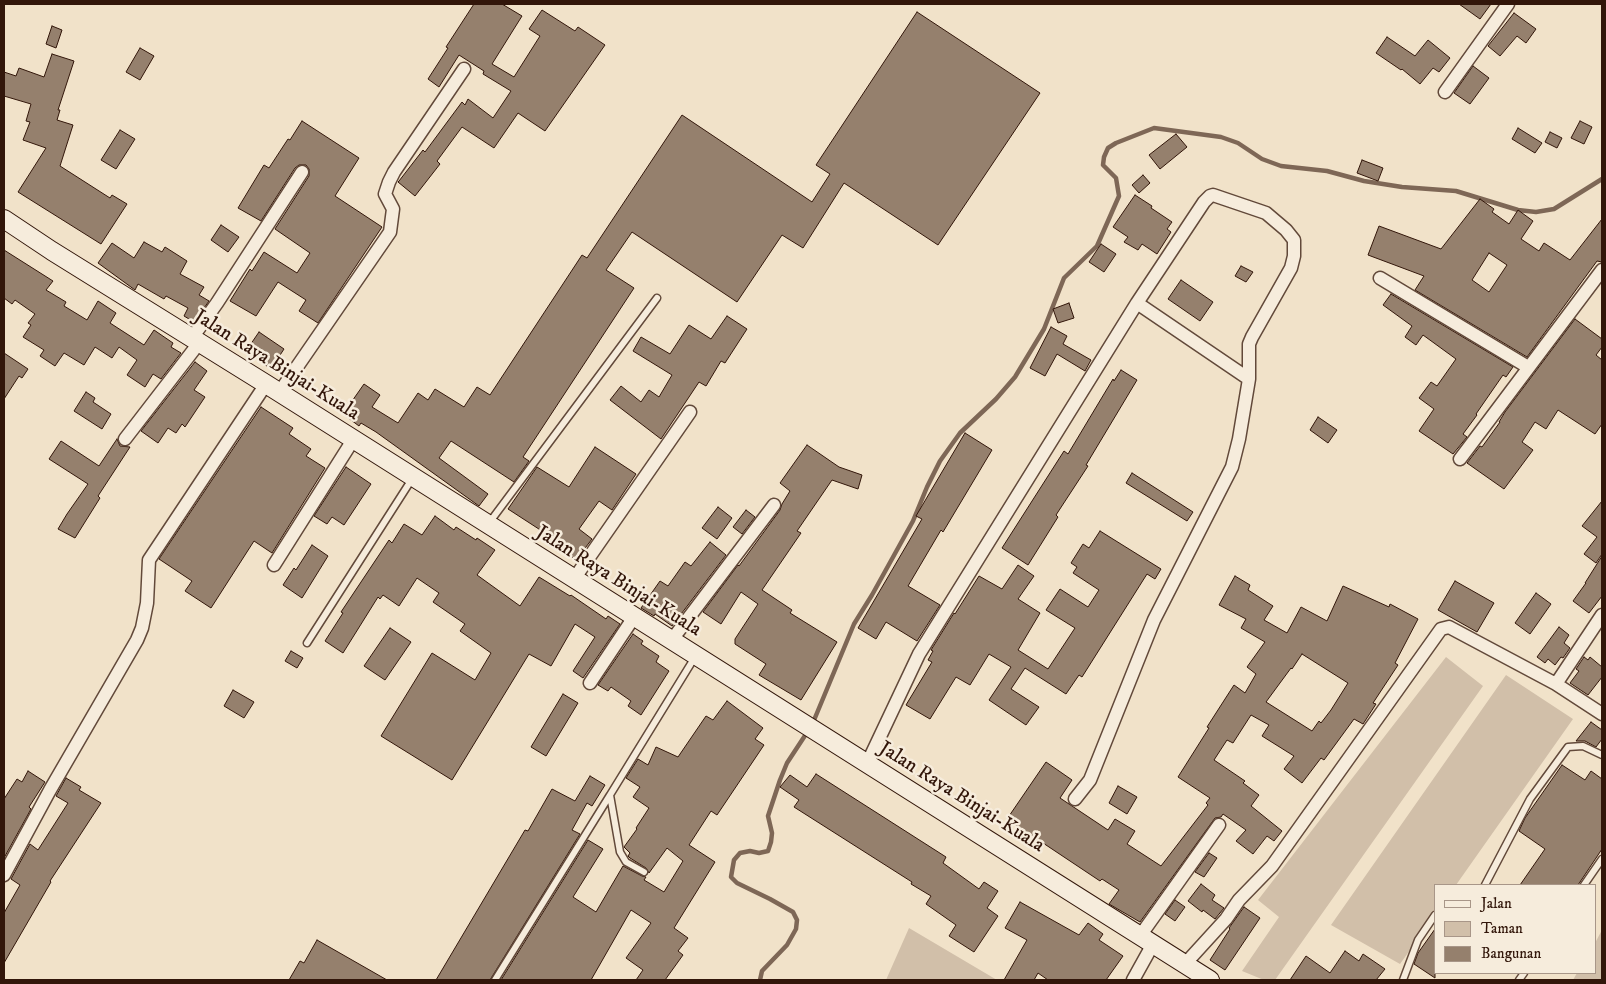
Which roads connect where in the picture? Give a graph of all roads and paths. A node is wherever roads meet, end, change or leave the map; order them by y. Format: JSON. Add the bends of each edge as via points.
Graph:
{"nodes":[{"id":1,"x":1508,"y":4,"type":"edge"},
{"id":2,"x":464,"y":69,"type":"dead end"},
{"id":3,"x":1445,"y":92,"type":"dead end"},
{"id":4,"x":302,"y":172,"type":"dead end"},
{"id":5,"x":4,"y":219,"type":"edge"},
{"id":6,"x":1602,"y":270,"type":"edge"},
{"id":7,"x":1380,"y":278,"type":"dead end"},
{"id":8,"x":658,"y":298,"type":"dead end"},
{"id":9,"x":1137,"y":303,"type":"junction"},
{"id":10,"x":195,"y":340,"type":"junction"},
{"id":11,"x":1528,"y":367,"type":"junction"},
{"id":12,"x":1249,"y":378,"type":"junction"},
{"id":13,"x":273,"y":389,"type":"junction"},
{"id":14,"x":690,"y":412,"type":"dead end"},
{"id":15,"x":125,"y":439,"type":"dead end"},
{"id":16,"x":354,"y":440,"type":"junction"},
{"id":17,"x":1460,"y":459,"type":"dead end"},
{"id":18,"x":413,"y":478,"type":"junction"},
{"id":19,"x":774,"y":505,"type":"dead end"},
{"id":20,"x":487,"y":525,"type":"junction"},
{"id":21,"x":274,"y":565,"type":"dead end"},
{"id":22,"x":574,"y":579,"type":"junction"},
{"id":23,"x":1602,"y":615,"type":"edge"},
{"id":24,"x":634,"y":617,"type":"junction"},
{"id":25,"x":671,"y":641,"type":"junction"},
{"id":26,"x":307,"y":643,"type":"dead end"},
{"id":27,"x":696,"y":656,"type":"junction"},
{"id":28,"x":590,"y":683,"type":"dead end"},
{"id":29,"x":1556,"y":684,"type":"junction"},
{"id":30,"x":1602,"y":714,"type":"edge"},
{"id":31,"x":1602,"y":755,"type":"edge"},
{"id":32,"x":867,"y":764,"type":"junction"},
{"id":33,"x":610,"y":796,"type":"junction"},
{"id":34,"x":1075,"y":799,"type":"dead end"},
{"id":35,"x":1219,"y":824,"type":"dead end"},
{"id":36,"x":1602,"y":859,"type":"edge"},
{"id":37,"x":644,"y":872,"type":"dead end"},
{"id":38,"x":4,"y":875,"type":"edge"},
{"id":39,"x":1486,"y":884,"type":"edge"},
{"id":40,"x":1585,"y":884,"type":"edge"},
{"id":41,"x":1434,"y":916,"type":"edge"},
{"id":42,"x":1146,"y":940,"type":"junction"},
{"id":43,"x":1185,"y":964,"type":"junction"},
{"id":44,"x":495,"y":980,"type":"edge"},
{"id":45,"x":1133,"y":980,"type":"edge"},
{"id":46,"x":1210,"y":980,"type":"edge"},
{"id":47,"x":1403,"y":980,"type":"edge"}],
"edges":[{"from":1,"to":3,"type":"street"},
{"from":2,"to":13,"type":"street","via":[[389,182],[385,194],[393,209],[390,232]]},
{"from":4,"to":10,"type":"street"},
{"from":5,"to":10,"type":"main road","name":"Jalan Raya Binjai-Kuala"},
{"from":6,"to":11,"type":"street"},
{"from":7,"to":11,"type":"street"},
{"from":8,"to":20,"type":"lane"},
{"from":9,"to":12,"type":"street"},
{"from":9,"to":12,"type":"street","via":[[1210,196],[1266,214],[1294,240],[1294,256],[1291,268],[1252,337],[1248,350]]},
{"from":9,"to":32,"type":"street","via":[[919,654]]},
{"from":10,"to":13,"type":"main road","name":"Jalan Raya Binjai-Kuala"},
{"from":10,"to":15,"type":"street"},
{"from":11,"to":17,"type":"street"},
{"from":12,"to":34,"type":"street","via":[[1232,467],[1154,620],[1090,780]]},
{"from":13,"to":16,"type":"main road","name":"Jalan Raya Binjai-Kuala"},
{"from":13,"to":38,"type":"street","via":[[149,560],[147,603],[137,640]]},
{"from":14,"to":22,"type":"street"},
{"from":16,"to":18,"type":"main road","name":"Jalan Raya Binjai-Kuala"},
{"from":16,"to":21,"type":"street"},
{"from":18,"to":20,"type":"main road","name":"Jalan Raya Binjai-Kuala"},
{"from":18,"to":26,"type":"lane"},
{"from":19,"to":25,"type":"street"},
{"from":20,"to":22,"type":"main road","name":"Jalan Raya Binjai-Kuala"},
{"from":22,"to":24,"type":"main road","name":"Jalan Raya Binjai-Kuala"},
{"from":23,"to":29,"type":"street"},
{"from":24,"to":25,"type":"main road","name":"Jalan Raya Binjai-Kuala"},
{"from":24,"to":28,"type":"street"},
{"from":25,"to":27,"type":"main road","name":"Jalan Raya Binjai-Kuala"},
{"from":27,"to":32,"type":"main road","name":"Jalan Raya Binjai-Kuala"},
{"from":27,"to":33,"type":"lane"},
{"from":29,"to":30,"type":"street"},
{"from":29,"to":43,"type":"street","via":[[1449,627],[1441,630],[1272,866]]},
{"from":31,"to":39,"type":"lane","via":[[1583,746],[1568,747],[1530,799]]},
{"from":32,"to":42,"type":"main road","name":"Jalan Raya Binjai-Kuala"},
{"from":33,"to":37,"type":"lane","via":[[620,852],[626,862]]},
{"from":33,"to":44,"type":"lane"},
{"from":35,"to":42,"type":"street"},
{"from":36,"to":40,"type":"lane"},
{"from":41,"to":47,"type":"lane","via":[[1418,940]]},
{"from":42,"to":43,"type":"main road","name":"Jalan Raya Binjai-Kuala"},
{"from":42,"to":45,"type":"street"},
{"from":43,"to":46,"type":"main road","name":"Jalan Raya Binjai-Kuala"}]}
